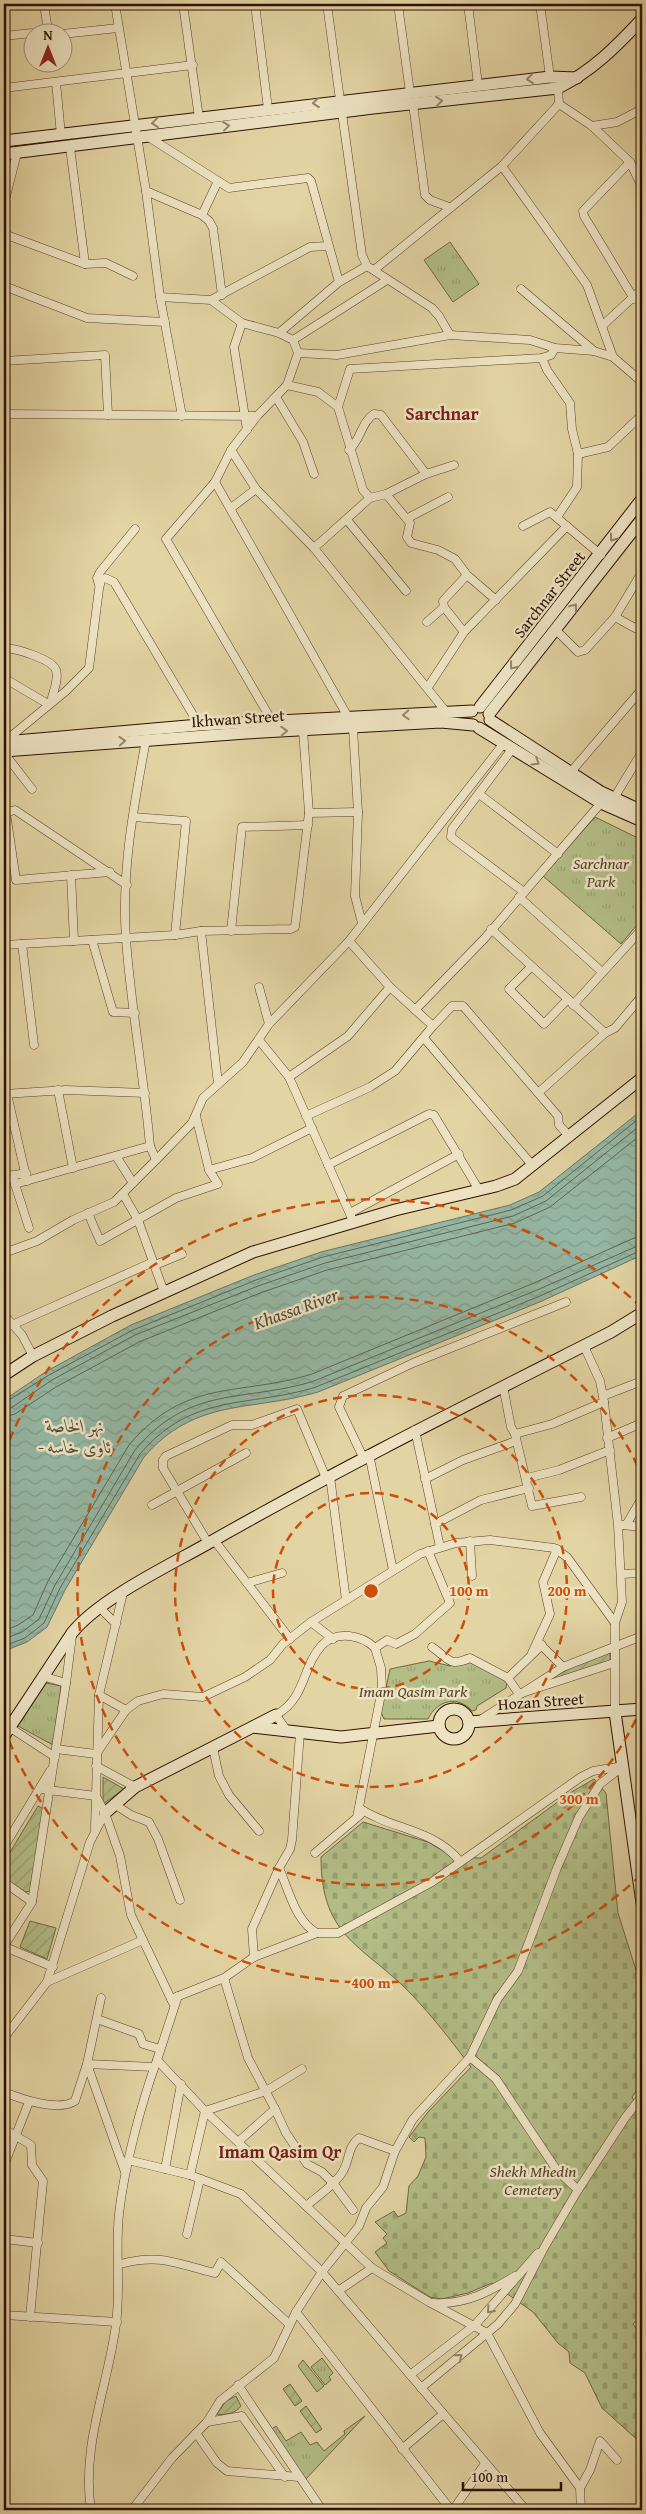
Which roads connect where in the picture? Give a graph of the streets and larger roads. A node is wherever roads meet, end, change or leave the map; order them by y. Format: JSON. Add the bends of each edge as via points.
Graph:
{"nodes":[{"id":1,"x":44,"y":4,"type":"edge"},
{"id":2,"x":115,"y":4,"type":"edge"},
{"id":3,"x":183,"y":4,"type":"edge"},
{"id":4,"x":255,"y":4,"type":"edge"},
{"id":5,"x":327,"y":4,"type":"edge"},
{"id":6,"x":398,"y":4,"type":"edge"},
{"id":7,"x":468,"y":4,"type":"edge"},
{"id":8,"x":540,"y":4,"type":"edge"},
{"id":9,"x":642,"y":19,"type":"edge"},
{"id":10,"x":48,"y":22,"type":"edge"},
{"id":11,"x":118,"y":28,"type":"junction"},
{"id":12,"x":72,"y":33,"type":"edge"},
{"id":13,"x":22,"y":34,"type":"edge"},
{"id":14,"x":4,"y":36,"type":"edge"},
{"id":15,"x":193,"y":65,"type":"junction"},
{"id":16,"x":126,"y":73,"type":"junction"},
{"id":17,"x":550,"y":77,"type":"junction"},
{"id":18,"x":578,"y":78,"type":"junction"},
{"id":19,"x":56,"y":82,"type":"junction"},
{"id":20,"x":478,"y":85,"type":"junction"},
{"id":21,"x":4,"y":88,"type":"edge"},
{"id":22,"x":558,"y":88,"type":"junction"},
{"id":23,"x":411,"y":98,"type":"junction"},
{"id":24,"x":340,"y":100,"type":"junction"},
{"id":25,"x":372,"y":103,"type":"junction"},
{"id":26,"x":559,"y":104,"type":"junction"},
{"id":27,"x":268,"y":109,"type":"junction"},
{"id":28,"x":642,"y":109,"type":"edge"},
{"id":29,"x":342,"y":113,"type":"junction"},
{"id":30,"x":199,"y":118,"type":"junction"},
{"id":31,"x":134,"y":125,"type":"junction"},
{"id":32,"x":592,"y":126,"type":"junction"},
{"id":33,"x":61,"y":135,"type":"junction"},
{"id":34,"x":142,"y":137,"type":"junction"},
{"id":35,"x":4,"y":142,"type":"edge"},
{"id":36,"x":70,"y":147,"type":"junction"},
{"id":37,"x":17,"y":153,"type":"junction"},
{"id":38,"x":4,"y":154,"type":"edge"},
{"id":39,"x":630,"y":162,"type":"junction"},
{"id":40,"x":502,"y":166,"type":"junction"},
{"id":41,"x":218,"y":181,"type":"junction"},
{"id":42,"x":642,"y":187,"type":"edge"},
{"id":43,"x":146,"y":191,"type":"junction"},
{"id":44,"x":4,"y":204,"type":"edge"},
{"id":45,"x":449,"y":207,"type":"junction"},
{"id":46,"x":202,"y":215,"type":"junction"},
{"id":47,"x":4,"y":234,"type":"edge"},
{"id":48,"x":328,"y":246,"type":"junction"},
{"id":49,"x":85,"y":264,"type":"junction"},
{"id":50,"x":367,"y":266,"type":"junction"},
{"id":51,"x":374,"y":270,"type":"junction"},
{"id":52,"x":133,"y":276,"type":"dead end"},
{"id":53,"x":387,"y":280,"type":"junction"},
{"id":54,"x":339,"y":282,"type":"junction"},
{"id":55,"x":4,"y":286,"type":"edge"},
{"id":56,"x":521,"y":289,"type":"dead end"},
{"id":57,"x":642,"y":289,"type":"edge"},
{"id":58,"x":222,"y":295,"type":"junction"},
{"id":59,"x":160,"y":297,"type":"junction"},
{"id":60,"x":634,"y":299,"type":"junction"},
{"id":61,"x":211,"y":300,"type":"junction"},
{"id":62,"x":165,"y":322,"type":"junction"},
{"id":63,"x":242,"y":323,"type":"junction"},
{"id":64,"x":602,"y":326,"type":"junction"},
{"id":65,"x":278,"y":333,"type":"junction"},
{"id":66,"x":450,"y":335,"type":"junction"},
{"id":67,"x":293,"y":340,"type":"junction"},
{"id":68,"x":555,"y":348,"type":"junction"},
{"id":69,"x":594,"y":351,"type":"junction"},
{"id":70,"x":298,"y":353,"type":"junction"},
{"id":71,"x":613,"y":356,"type":"junction"},
{"id":72,"x":542,"y":358,"type":"junction"},
{"id":73,"x":4,"y":361,"type":"edge"},
{"id":74,"x":642,"y":382,"type":"edge"},
{"id":75,"x":287,"y":385,"type":"junction"},
{"id":76,"x":276,"y":397,"type":"junction"},
{"id":77,"x":338,"y":407,"type":"junction"},
{"id":78,"x":4,"y":414,"type":"edge"},
{"id":79,"x":108,"y":415,"type":"junction"},
{"id":80,"x":642,"y":415,"type":"edge"},
{"id":81,"x":182,"y":416,"type":"junction"},
{"id":82,"x":245,"y":416,"type":"junction"},
{"id":83,"x":257,"y":416,"type":"junction"},
{"id":84,"x":247,"y":430,"type":"junction"},
{"id":85,"x":231,"y":450,"type":"junction"},
{"id":86,"x":349,"y":450,"type":"junction"},
{"id":87,"x":578,"y":454,"type":"junction"},
{"id":88,"x":454,"y":465,"type":"dead end"},
{"id":89,"x":314,"y":474,"type":"dead end"},
{"id":90,"x":426,"y":474,"type":"junction"},
{"id":91,"x":215,"y":482,"type":"junction"},
{"id":92,"x":256,"y":489,"type":"junction"},
{"id":93,"x":386,"y":494,"type":"junction"},
{"id":94,"x":448,"y":496,"type":"dead end"},
{"id":95,"x":370,"y":498,"type":"junction"},
{"id":96,"x":640,"y":507,"type":"edge"},
{"id":97,"x":231,"y":508,"type":"junction"},
{"id":98,"x":557,"y":517,"type":"junction"},
{"id":99,"x":408,"y":518,"type":"junction"},
{"id":100,"x":642,"y":519,"type":"edge"},
{"id":101,"x":347,"y":520,"type":"junction"},
{"id":102,"x":523,"y":526,"type":"dead end"},
{"id":103,"x":567,"y":526,"type":"junction"},
{"id":104,"x":135,"y":528,"type":"dead end"},
{"id":105,"x":314,"y":548,"type":"junction"},
{"id":106,"x":601,"y":555,"type":"junction"},
{"id":107,"x":642,"y":572,"type":"edge"},
{"id":108,"x":467,"y":575,"type":"junction"},
{"id":109,"x":100,"y":584,"type":"junction"},
{"id":110,"x":406,"y":591,"type":"dead end"},
{"id":111,"x":496,"y":600,"type":"junction"},
{"id":112,"x":444,"y":607,"type":"junction"},
{"id":113,"x":615,"y":617,"type":"junction"},
{"id":114,"x":427,"y":622,"type":"dead end"},
{"id":115,"x":642,"y":624,"type":"edge"},
{"id":116,"x":556,"y":630,"type":"junction"},
{"id":117,"x":464,"y":632,"type":"junction"},
{"id":118,"x":4,"y":648,"type":"edge"},
{"id":119,"x":4,"y":678,"type":"edge"},
{"id":120,"x":428,"y":687,"type":"junction"},
{"id":121,"x":642,"y":689,"type":"edge"},
{"id":122,"x":498,"y":693,"type":"junction"},
{"id":123,"x":50,"y":703,"type":"junction"},
{"id":124,"x":447,"y":713,"type":"junction"},
{"id":125,"x":483,"y":713,"type":"junction"},
{"id":126,"x":272,"y":722,"type":"junction"},
{"id":127,"x":350,"y":722,"type":"junction"},
{"id":128,"x":199,"y":726,"type":"junction"},
{"id":129,"x":476,"y":726,"type":"junction"},
{"id":130,"x":246,"y":728,"type":"junction"},
{"id":131,"x":303,"y":730,"type":"junction"},
{"id":132,"x":146,"y":740,"type":"junction"},
{"id":133,"x":4,"y":742,"type":"edge"},
{"id":134,"x":509,"y":745,"type":"junction"},
{"id":135,"x":4,"y":752,"type":"edge"},
{"id":136,"x":642,"y":752,"type":"edge"},
{"id":137,"x":570,"y":772,"type":"junction"},
{"id":138,"x":32,"y":789,"type":"dead end"},
{"id":139,"x":478,"y":794,"type":"junction"},
{"id":140,"x":614,"y":798,"type":"junction"},
{"id":141,"x":601,"y":803,"type":"junction"},
{"id":142,"x":642,"y":811,"type":"edge"},
{"id":143,"x":358,"y":812,"type":"junction"},
{"id":144,"x":5,"y":813,"type":"edge"},
{"id":145,"x":309,"y":813,"type":"junction"},
{"id":146,"x":133,"y":817,"type":"junction"},
{"id":147,"x":642,"y":821,"type":"edge"},
{"id":148,"x":308,"y":825,"type":"junction"},
{"id":149,"x":558,"y":854,"type":"junction"},
{"id":150,"x":110,"y":872,"type":"junction"},
{"id":151,"x":71,"y":875,"type":"junction"},
{"id":152,"x":126,"y":885,"type":"junction"},
{"id":153,"x":521,"y":895,"type":"junction"},
{"id":154,"x":362,"y":923,"type":"junction"},
{"id":155,"x":492,"y":929,"type":"junction"},
{"id":156,"x":642,"y":929,"type":"edge"},
{"id":157,"x":201,"y":931,"type":"junction"},
{"id":158,"x":231,"y":931,"type":"junction"},
{"id":159,"x":175,"y":935,"type":"junction"},
{"id":160,"x":126,"y":938,"type":"junction"},
{"id":161,"x":92,"y":940,"type":"junction"},
{"id":162,"x":74,"y":941,"type":"junction"},
{"id":163,"x":349,"y":941,"type":"junction"},
{"id":164,"x":22,"y":944,"type":"junction"},
{"id":165,"x":4,"y":945,"type":"edge"},
{"id":166,"x":532,"y":967,"type":"junction"},
{"id":167,"x":602,"y":972,"type":"junction"},
{"id":168,"x":259,"y":987,"type":"dead end"},
{"id":169,"x":390,"y":987,"type":"junction"},
{"id":170,"x":642,"y":996,"type":"edge"},
{"id":171,"x":570,"y":1002,"type":"junction"},
{"id":172,"x":415,"y":1010,"type":"junction"},
{"id":173,"x":135,"y":1013,"type":"junction"},
{"id":174,"x":269,"y":1024,"type":"junction"},
{"id":175,"x":433,"y":1026,"type":"junction"},
{"id":176,"x":604,"y":1033,"type":"junction"},
{"id":177,"x":424,"y":1038,"type":"junction"},
{"id":178,"x":259,"y":1040,"type":"junction"},
{"id":179,"x":34,"y":1045,"type":"dead end"},
{"id":180,"x":289,"y":1077,"type":"junction"},
{"id":181,"x":642,"y":1078,"type":"edge"},
{"id":182,"x":218,"y":1084,"type":"junction"},
{"id":183,"x":58,"y":1090,"type":"junction"},
{"id":184,"x":145,"y":1093,"type":"junction"},
{"id":185,"x":538,"y":1093,"type":"junction"},
{"id":186,"x":5,"y":1094,"type":"edge"},
{"id":187,"x":196,"y":1116,"type":"junction"},
{"id":188,"x":306,"y":1116,"type":"junction"},
{"id":189,"x":312,"y":1128,"type":"junction"},
{"id":190,"x":570,"y":1136,"type":"junction"},
{"id":191,"x":150,"y":1146,"type":"junction"},
{"id":192,"x":459,"y":1154,"type":"junction"},
{"id":193,"x":116,"y":1156,"type":"junction"},
{"id":194,"x":156,"y":1160,"type":"junction"},
{"id":195,"x":328,"y":1165,"type":"junction"},
{"id":196,"x":533,"y":1166,"type":"junction"},
{"id":197,"x":73,"y":1168,"type":"junction"},
{"id":198,"x":209,"y":1170,"type":"junction"},
{"id":199,"x":12,"y":1175,"type":"junction"},
{"id":200,"x":4,"y":1177,"type":"edge"},
{"id":201,"x":26,"y":1177,"type":"junction"},
{"id":202,"x":133,"y":1183,"type":"junction"},
{"id":203,"x":15,"y":1184,"type":"junction"},
{"id":204,"x":479,"y":1190,"type":"junction"},
{"id":205,"x":123,"y":1194,"type":"junction"},
{"id":206,"x":88,"y":1214,"type":"junction"},
{"id":207,"x":352,"y":1218,"type":"junction"},
{"id":208,"x":138,"y":1220,"type":"junction"},
{"id":209,"x":29,"y":1228,"type":"dead end"},
{"id":210,"x":4,"y":1253,"type":"edge"},
{"id":211,"x":182,"y":1254,"type":"dead end"},
{"id":212,"x":154,"y":1264,"type":"junction"},
{"id":213,"x":164,"y":1292,"type":"junction"},
{"id":214,"x":566,"y":1302,"type":"dead end"},
{"id":215,"x":642,"y":1313,"type":"edge"},
{"id":216,"x":4,"y":1315,"type":"edge"},
{"id":217,"x":12,"y":1325,"type":"junction"},
{"id":218,"x":584,"y":1346,"type":"junction"},
{"id":219,"x":33,"y":1356,"type":"junction"},
{"id":220,"x":4,"y":1375,"type":"edge"},
{"id":221,"x":642,"y":1380,"type":"edge"},
{"id":222,"x":503,"y":1386,"type":"junction"},
{"id":223,"x":603,"y":1399,"type":"junction"},
{"id":224,"x":642,"y":1424,"type":"edge"},
{"id":225,"x":415,"y":1430,"type":"junction"},
{"id":226,"x":516,"y":1437,"type":"junction"},
{"id":227,"x":607,"y":1438,"type":"junction"},
{"id":228,"x":610,"y":1450,"type":"junction"},
{"id":229,"x":246,"y":1453,"type":"dead end"},
{"id":230,"x":366,"y":1456,"type":"junction"},
{"id":231,"x":328,"y":1477,"type":"junction"},
{"id":232,"x":527,"y":1478,"type":"junction"},
{"id":233,"x":425,"y":1479,"type":"junction"},
{"id":234,"x":529,"y":1488,"type":"junction"},
{"id":235,"x":175,"y":1491,"type":"junction"},
{"id":236,"x":580,"y":1497,"type":"dead end"},
{"id":237,"x":642,"y":1498,"type":"edge"},
{"id":238,"x":152,"y":1505,"type":"dead end"},
{"id":239,"x":435,"y":1524,"type":"junction"},
{"id":240,"x":622,"y":1525,"type":"junction"},
{"id":241,"x":642,"y":1527,"type":"edge"},
{"id":242,"x":470,"y":1541,"type":"junction"},
{"id":243,"x":211,"y":1542,"type":"junction"},
{"id":244,"x":440,"y":1547,"type":"junction"},
{"id":245,"x":557,"y":1549,"type":"junction"},
{"id":246,"x":428,"y":1551,"type":"junction"},
{"id":247,"x":393,"y":1570,"type":"junction"},
{"id":248,"x":282,"y":1573,"type":"dead end"},
{"id":249,"x":642,"y":1573,"type":"edge"},
{"id":250,"x":621,"y":1574,"type":"junction"},
{"id":251,"x":472,"y":1576,"type":"dead end"},
{"id":252,"x":247,"y":1583,"type":"junction"},
{"id":253,"x":123,"y":1593,"type":"junction"},
{"id":254,"x":346,"y":1600,"type":"junction"},
{"id":255,"x":100,"y":1608,"type":"junction"},
{"id":256,"x":311,"y":1622,"type":"junction"},
{"id":257,"x":615,"y":1623,"type":"junction"},
{"id":258,"x":116,"y":1624,"type":"junction"},
{"id":259,"x":72,"y":1633,"type":"junction"},
{"id":260,"x":642,"y":1636,"type":"edge"},
{"id":261,"x":290,"y":1639,"type":"junction"},
{"id":262,"x":333,"y":1639,"type":"junction"},
{"id":263,"x":540,"y":1644,"type":"junction"},
{"id":264,"x":615,"y":1645,"type":"junction"},
{"id":265,"x":432,"y":1647,"type":"dead end"},
{"id":266,"x":375,"y":1648,"type":"junction"},
{"id":267,"x":614,"y":1663,"type":"junction"},
{"id":268,"x":563,"y":1667,"type":"junction"},
{"id":269,"x":42,"y":1676,"type":"junction"},
{"id":270,"x":508,"y":1678,"type":"junction"},
{"id":271,"x":66,"y":1683,"type":"junction"},
{"id":272,"x":519,"y":1694,"type":"junction"},
{"id":273,"x":99,"y":1695,"type":"junction"},
{"id":274,"x":642,"y":1709,"type":"edge"},
{"id":275,"x":126,"y":1710,"type":"junction"},
{"id":276,"x":615,"y":1712,"type":"junction"},
{"id":277,"x":276,"y":1715,"type":"junction"},
{"id":278,"x":474,"y":1722,"type":"junction"},
{"id":279,"x":439,"y":1726,"type":"junction"},
{"id":280,"x":252,"y":1728,"type":"junction"},
{"id":281,"x":287,"y":1731,"type":"junction"},
{"id":282,"x":7,"y":1732,"type":"edge"},
{"id":283,"x":300,"y":1733,"type":"junction"},
{"id":284,"x":372,"y":1734,"type":"junction"},
{"id":285,"x":213,"y":1748,"type":"junction"},
{"id":286,"x":56,"y":1753,"type":"junction"},
{"id":287,"x":96,"y":1754,"type":"junction"},
{"id":288,"x":96,"y":1766,"type":"junction"},
{"id":289,"x":53,"y":1767,"type":"junction"},
{"id":290,"x":622,"y":1767,"type":"junction"},
{"id":291,"x":135,"y":1787,"type":"junction"},
{"id":292,"x":40,"y":1789,"type":"junction"},
{"id":293,"x":49,"y":1790,"type":"junction"},
{"id":294,"x":96,"y":1796,"type":"junction"},
{"id":295,"x":114,"y":1804,"type":"junction"},
{"id":296,"x":360,"y":1812,"type":"junction"},
{"id":297,"x":105,"y":1813,"type":"junction"},
{"id":298,"x":95,"y":1830,"type":"junction"},
{"id":299,"x":259,"y":1831,"type":"dead end"},
{"id":300,"x":637,"y":1838,"type":"edge"},
{"id":301,"x":4,"y":1847,"type":"edge"},
{"id":302,"x":315,"y":1853,"type":"dead end"},
{"id":303,"x":460,"y":1861,"type":"junction"},
{"id":304,"x":279,"y":1868,"type":"junction"},
{"id":305,"x":4,"y":1882,"type":"edge"},
{"id":306,"x":641,"y":1883,"type":"edge"},
{"id":307,"x":180,"y":1900,"type":"dead end"},
{"id":308,"x":32,"y":1902,"type":"junction"},
{"id":309,"x":642,"y":1903,"type":"edge"},
{"id":310,"x":317,"y":1933,"type":"junction"},
{"id":311,"x":143,"y":1940,"type":"junction"},
{"id":312,"x":4,"y":1946,"type":"edge"},
{"id":313,"x":254,"y":1957,"type":"junction"},
{"id":314,"x":53,"y":1967,"type":"junction"},
{"id":315,"x":224,"y":1978,"type":"junction"},
{"id":316,"x":47,"y":1982,"type":"junction"},
{"id":317,"x":101,"y":1998,"type":"dead end"},
{"id":318,"x":174,"y":2000,"type":"junction"},
{"id":319,"x":96,"y":2019,"type":"junction"},
{"id":320,"x":4,"y":2038,"type":"edge"},
{"id":321,"x":160,"y":2049,"type":"junction"},
{"id":322,"x":470,"y":2057,"type":"junction"},
{"id":323,"x":155,"y":2063,"type":"junction"},
{"id":324,"x":87,"y":2064,"type":"junction"},
{"id":325,"x":302,"y":2069,"type":"dead end"},
{"id":326,"x":181,"y":2084,"type":"junction"},
{"id":327,"x":266,"y":2090,"type":"junction"},
{"id":328,"x":4,"y":2092,"type":"edge"},
{"id":329,"x":642,"y":2096,"type":"edge"},
{"id":330,"x":30,"y":2102,"type":"junction"},
{"id":331,"x":275,"y":2108,"type":"junction"},
{"id":332,"x":205,"y":2111,"type":"junction"},
{"id":333,"x":4,"y":2129,"type":"edge"},
{"id":334,"x":16,"y":2136,"type":"junction"},
{"id":335,"x":239,"y":2141,"type":"junction"},
{"id":336,"x":395,"y":2151,"type":"junction"},
{"id":337,"x":128,"y":2160,"type":"junction"},
{"id":338,"x":4,"y":2166,"type":"edge"},
{"id":339,"x":165,"y":2169,"type":"junction"},
{"id":340,"x":126,"y":2174,"type":"junction"},
{"id":341,"x":190,"y":2175,"type":"junction"},
{"id":342,"x":200,"y":2179,"type":"junction"},
{"id":343,"x":333,"y":2183,"type":"junction"},
{"id":344,"x":578,"y":2190,"type":"junction"},
{"id":345,"x":306,"y":2206,"type":"junction"},
{"id":346,"x":353,"y":2210,"type":"dead end"},
{"id":347,"x":187,"y":2234,"type":"dead end"},
{"id":348,"x":4,"y":2239,"type":"edge"},
{"id":349,"x":38,"y":2243,"type":"junction"},
{"id":350,"x":344,"y":2244,"type":"junction"},
{"id":351,"x":545,"y":2246,"type":"junction"},
{"id":352,"x":120,"y":2264,"type":"junction"},
{"id":353,"x":372,"y":2268,"type":"junction"},
{"id":354,"x":322,"y":2272,"type":"junction"},
{"id":355,"x":520,"y":2273,"type":"junction"},
{"id":356,"x":338,"y":2291,"type":"junction"},
{"id":357,"x":429,"y":2302,"type":"junction"},
{"id":358,"x":296,"y":2312,"type":"junction"},
{"id":359,"x":4,"y":2315,"type":"edge"},
{"id":360,"x":30,"y":2317,"type":"junction"},
{"id":361,"x":117,"y":2322,"type":"junction"},
{"id":362,"x":289,"y":2324,"type":"junction"},
{"id":363,"x":475,"y":2325,"type":"junction"},
{"id":364,"x":487,"y":2333,"type":"junction"},
{"id":365,"x":410,"y":2375,"type":"junction"},
{"id":366,"x":238,"y":2385,"type":"junction"},
{"id":367,"x":421,"y":2388,"type":"junction"},
{"id":368,"x":442,"y":2415,"type":"junction"},
{"id":369,"x":207,"y":2422,"type":"junction"},
{"id":370,"x":196,"y":2433,"type":"junction"},
{"id":371,"x":402,"y":2449,"type":"junction"},
{"id":372,"x":617,"y":2460,"type":"dead end"},
{"id":373,"x":484,"y":2465,"type":"junction"},
{"id":374,"x":284,"y":2476,"type":"junction"},
{"id":375,"x":299,"y":2477,"type":"junction"},
{"id":376,"x":580,"y":2488,"type":"junction"},
{"id":377,"x":91,"y":2510,"type":"edge"},
{"id":378,"x":132,"y":2510,"type":"edge"},
{"id":379,"x":322,"y":2510,"type":"edge"},
{"id":380,"x":452,"y":2510,"type":"edge"},
{"id":381,"x":526,"y":2510,"type":"edge"},
{"id":382,"x":582,"y":2510,"type":"edge"}],
"edges":[{"from":1,"to":10,"type":"street"},
{"from":2,"to":11,"type":"street"},
{"from":3,"to":15,"type":"street"},
{"from":4,"to":27,"type":"street"},
{"from":5,"to":24,"type":"street"},
{"from":6,"to":23,"type":"street"},
{"from":7,"to":20,"type":"street"},
{"from":8,"to":17,"type":"street"},
{"from":9,"to":18,"type":"street","via":[[609,55]]},
{"from":11,"to":12,"type":"street"},
{"from":11,"to":16,"type":"street"},
{"from":13,"to":14,"type":"street"},
{"from":15,"to":16,"type":"street"},
{"from":15,"to":30,"type":"street"},
{"from":16,"to":19,"type":"street"},
{"from":16,"to":31,"type":"street"},
{"from":17,"to":18,"type":"street"},
{"from":17,"to":20,"type":"street","one_way":true},
{"from":18,"to":22,"type":"street"},
{"from":19,"to":21,"type":"street"},
{"from":19,"to":33,"type":"street"},
{"from":20,"to":23,"type":"street"},
{"from":23,"to":22,"type":"street","one_way":true},
{"from":22,"to":26,"type":"street"},
{"from":23,"to":25,"type":"street"},
{"from":23,"to":45,"type":"street","via":[[425,195]]},
{"from":24,"to":25,"type":"street"},
{"from":24,"to":27,"type":"street","one_way":true},
{"from":25,"to":29,"type":"street"},
{"from":26,"to":32,"type":"street"},
{"from":26,"to":40,"type":"street"},
{"from":27,"to":30,"type":"street"},
{"from":28,"to":32,"type":"street","via":[[617,122]]},
{"from":34,"to":29,"type":"street","one_way":true},
{"from":29,"to":50,"type":"street","via":[[362,255]]},
{"from":30,"to":31,"type":"street","one_way":true},
{"from":31,"to":33,"type":"street"},
{"from":31,"to":34,"type":"street"},
{"from":32,"to":39,"type":"street"},
{"from":33,"to":35,"type":"street"},
{"from":34,"to":36,"type":"street"},
{"from":34,"to":41,"type":"street"},
{"from":34,"to":43,"type":"street"},
{"from":36,"to":37,"type":"street"},
{"from":36,"to":49,"type":"street"},
{"from":37,"to":38,"type":"street"},
{"from":37,"to":44,"type":"street"},
{"from":39,"to":42,"type":"street"},
{"from":39,"to":60,"type":"street","via":[[583,212]]},
{"from":40,"to":45,"type":"street"},
{"from":40,"to":64,"type":"street","via":[[587,285]]},
{"from":41,"to":46,"type":"street"},
{"from":41,"to":48,"type":"street","via":[[229,188],[308,178]]},
{"from":43,"to":46,"type":"street"},
{"from":43,"to":59,"type":"street"},
{"from":45,"to":51,"type":"street"},
{"from":46,"to":58,"type":"street","via":[[213,228]]},
{"from":47,"to":49,"type":"street"},
{"from":48,"to":54,"type":"street"},
{"from":48,"to":58,"type":"street","via":[[310,247]]},
{"from":49,"to":52,"type":"street","via":[[106,263]]},
{"from":50,"to":51,"type":"street"},
{"from":50,"to":54,"type":"street"},
{"from":51,"to":53,"type":"street"},
{"from":53,"to":66,"type":"street","via":[[432,308]]},
{"from":53,"to":67,"type":"street"},
{"from":54,"to":65,"type":"street"},
{"from":55,"to":62,"type":"street","via":[[87,318]]},
{"from":56,"to":69,"type":"street"},
{"from":57,"to":60,"type":"street"},
{"from":58,"to":61,"type":"street"},
{"from":59,"to":61,"type":"street"},
{"from":59,"to":62,"type":"street"},
{"from":60,"to":64,"type":"street"},
{"from":61,"to":63,"type":"street"},
{"from":62,"to":81,"type":"street"},
{"from":63,"to":65,"type":"street"},
{"from":63,"to":82,"type":"street","via":[[234,347]]},
{"from":64,"to":71,"type":"street"},
{"from":65,"to":67,"type":"street"},
{"from":66,"to":68,"type":"street","via":[[530,340]]},
{"from":66,"to":70,"type":"street","via":[[337,355]]},
{"from":67,"to":70,"type":"street"},
{"from":68,"to":69,"type":"street"},
{"from":68,"to":72,"type":"street","via":[[552,355]]},
{"from":69,"to":71,"type":"street"},
{"from":70,"to":75,"type":"street"},
{"from":71,"to":74,"type":"street"},
{"from":72,"to":77,"type":"street","via":[[350,369]]},
{"from":72,"to":87,"type":"street","via":[[570,403]]},
{"from":73,"to":79,"type":"street","via":[[105,356]]},
{"from":75,"to":76,"type":"street"},
{"from":75,"to":77,"type":"street","via":[[318,392]]},
{"from":76,"to":83,"type":"street"},
{"from":76,"to":89,"type":"street","via":[[303,442]]},
{"from":77,"to":86,"type":"street"},
{"from":78,"to":79,"type":"street"},
{"from":79,"to":81,"type":"street"},
{"from":80,"to":87,"type":"street","via":[[608,447]]},
{"from":81,"to":82,"type":"street"},
{"from":82,"to":83,"type":"street"},
{"from":82,"to":84,"type":"street"},
{"from":83,"to":84,"type":"street"},
{"from":84,"to":85,"type":"street"},
{"from":85,"to":91,"type":"street"},
{"from":85,"to":92,"type":"street"},
{"from":86,"to":90,"type":"street","via":[[358,441],[366,420],[381,415]]},
{"from":86,"to":95,"type":"street","via":[[363,490]]},
{"from":87,"to":98,"type":"street","via":[[576,487]]},
{"from":88,"to":90,"type":"street"},
{"from":90,"to":93,"type":"street"},
{"from":91,"to":97,"type":"street"},
{"from":91,"to":126,"type":"street","via":[[166,539]]},
{"from":92,"to":97,"type":"street"},
{"from":92,"to":105,"type":"street"},
{"from":93,"to":95,"type":"street"},
{"from":93,"to":99,"type":"street"},
{"from":94,"to":99,"type":"street"},
{"from":95,"to":101,"type":"street"},
{"from":96,"to":106,"type":"street","name":"Sarchnar Street","one_way":true},
{"from":97,"to":127,"type":"street"},
{"from":98,"to":102,"type":"street","via":[[550,512]]},
{"from":98,"to":103,"type":"street"},
{"from":99,"to":108,"type":"street","via":[[407,537],[411,543],[455,559]]},
{"from":116,"to":100,"type":"street","name":"Sarchnar Street","one_way":true},
{"from":101,"to":105,"type":"street"},
{"from":101,"to":110,"type":"street"},
{"from":103,"to":106,"type":"street"},
{"from":103,"to":111,"type":"street"},
{"from":104,"to":109,"type":"street","via":[[100,572],[97,578]]},
{"from":105,"to":120,"type":"street"},
{"from":106,"to":122,"type":"street","name":"Sarchnar Street","one_way":true},
{"from":107,"to":113,"type":"street"},
{"from":108,"to":111,"type":"street"},
{"from":108,"to":112,"type":"street","via":[[443,601]]},
{"from":109,"to":123,"type":"street","via":[[89,668]]},
{"from":109,"to":128,"type":"street","via":[[105,578],[114,582]]},
{"from":111,"to":117,"type":"street"},
{"from":112,"to":114,"type":"street"},
{"from":112,"to":117,"type":"street"},
{"from":113,"to":115,"type":"street","via":[[635,628]]},
{"from":113,"to":116,"type":"street","via":[[585,650],[578,652]]},
{"from":116,"to":122,"type":"street","name":"Sarchnar Street"},
{"from":117,"to":120,"type":"street"},
{"from":118,"to":123,"type":"street","via":[[14,648],[51,663],[56,678]]},
{"from":119,"to":123,"type":"street"},
{"from":120,"to":124,"type":"street"},
{"from":121,"to":137,"type":"street"},
{"from":122,"to":125,"type":"street","name":"Sarchnar Street"},
{"from":123,"to":133,"type":"street"},
{"from":124,"to":125,"type":"street","name":"Ikhwan Street"},
{"from":124,"to":127,"type":"street","name":"Ikhwan Street","one_way":true},
{"from":125,"to":129,"type":"street","name":"Sarchnar Street","via":[[487,725]]},
{"from":125,"to":129,"type":"street","via":[[470,717]]},
{"from":125,"to":137,"type":"street"},
{"from":126,"to":127,"type":"street","name":"Ikhwan Street"},
{"from":126,"to":130,"type":"street","name":"Ikhwan Street"},
{"from":127,"to":129,"type":"street","name":"Ikhwan Street","via":[[449,722]]},
{"from":127,"to":131,"type":"street","name":"Ikhwan Street"},
{"from":127,"to":143,"type":"street"},
{"from":128,"to":130,"type":"street","name":"Ikhwan Street"},
{"from":128,"to":133,"type":"street","name":"Ikhwan Street"},
{"from":129,"to":134,"type":"street"},
{"from":130,"to":131,"type":"street","name":"Ikhwan Street","one_way":true},
{"from":130,"to":132,"type":"street","name":"Ikhwan Street"},
{"from":131,"to":145,"type":"street"},
{"from":135,"to":132,"type":"street","name":"Ikhwan Street","one_way":true},
{"from":132,"to":146,"type":"street"},
{"from":134,"to":139,"type":"street"},
{"from":134,"to":141,"type":"street","one_way":true},
{"from":134,"to":154,"type":"street"},
{"from":135,"to":138,"type":"street"},
{"from":136,"to":140,"type":"street"},
{"from":137,"to":140,"type":"street"},
{"from":139,"to":149,"type":"street"},
{"from":139,"to":153,"type":"street","via":[[452,829],[451,837]]},
{"from":140,"to":142,"type":"street"},
{"from":141,"to":147,"type":"street"},
{"from":141,"to":149,"type":"street"},
{"from":143,"to":145,"type":"street"},
{"from":143,"to":154,"type":"street","via":[[355,896]]},
{"from":144,"to":150,"type":"street","via":[[15,810]]},
{"from":144,"to":151,"type":"street","via":[[16,880]]},
{"from":145,"to":148,"type":"street"},
{"from":146,"to":152,"type":"street"},
{"from":146,"to":159,"type":"street","via":[[186,821]]},
{"from":148,"to":158,"type":"street","via":[[295,927]]},
{"from":148,"to":158,"type":"street","via":[[242,827]]},
{"from":149,"to":153,"type":"street"},
{"from":150,"to":151,"type":"street"},
{"from":150,"to":152,"type":"street"},
{"from":151,"to":162,"type":"street"},
{"from":152,"to":160,"type":"street"},
{"from":153,"to":155,"type":"street"},
{"from":153,"to":167,"type":"street"},
{"from":154,"to":163,"type":"street"},
{"from":155,"to":166,"type":"street"},
{"from":155,"to":172,"type":"street"},
{"from":156,"to":167,"type":"street"},
{"from":157,"to":158,"type":"street"},
{"from":157,"to":159,"type":"street"},
{"from":157,"to":182,"type":"street"},
{"from":159,"to":160,"type":"street"},
{"from":160,"to":161,"type":"street"},
{"from":160,"to":173,"type":"street"},
{"from":161,"to":162,"type":"street"},
{"from":161,"to":173,"type":"street","via":[[112,1012]]},
{"from":162,"to":164,"type":"street"},
{"from":163,"to":169,"type":"street"},
{"from":163,"to":174,"type":"street"},
{"from":164,"to":165,"type":"street"},
{"from":164,"to":179,"type":"street"},
{"from":166,"to":171,"type":"street"},
{"from":166,"to":171,"type":"street","via":[[509,989],[544,1024]]},
{"from":167,"to":171,"type":"street"},
{"from":168,"to":174,"type":"street"},
{"from":169,"to":172,"type":"street"},
{"from":169,"to":180,"type":"street","via":[[348,1036]]},
{"from":170,"to":176,"type":"street","via":[[615,1028]]},
{"from":171,"to":176,"type":"street"},
{"from":172,"to":175,"type":"street"},
{"from":173,"to":184,"type":"street"},
{"from":174,"to":178,"type":"street"},
{"from":175,"to":177,"type":"street"},
{"from":175,"to":185,"type":"street","via":[[452,1006],[463,1006]]},
{"from":176,"to":185,"type":"street"},
{"from":177,"to":188,"type":"street","via":[[396,1071],[370,1087]]},
{"from":177,"to":196,"type":"street"},
{"from":178,"to":180,"type":"street"},
{"from":178,"to":182,"type":"street","via":[[243,1062]]},
{"from":180,"to":188,"type":"street"},
{"from":181,"to":190,"type":"street"},
{"from":182,"to":187,"type":"street","via":[[203,1098]]},
{"from":183,"to":184,"type":"street"},
{"from":183,"to":186,"type":"street"},
{"from":183,"to":197,"type":"street"},
{"from":184,"to":191,"type":"street"},
{"from":185,"to":190,"type":"street"},
{"from":186,"to":201,"type":"street"},
{"from":187,"to":194,"type":"street","via":[[178,1140]]},
{"from":187,"to":198,"type":"street"},
{"from":188,"to":189,"type":"street"},
{"from":189,"to":195,"type":"street"},
{"from":189,"to":198,"type":"street","via":[[252,1158]]},
{"from":190,"to":196,"type":"street"},
{"from":191,"to":193,"type":"street"},
{"from":191,"to":194,"type":"street"},
{"from":192,"to":195,"type":"street","via":[[438,1119],[429,1114]]},
{"from":192,"to":204,"type":"street"},
{"from":192,"to":207,"type":"street"},
{"from":193,"to":197,"type":"street"},
{"from":193,"to":202,"type":"street"},
{"from":194,"to":202,"type":"street"},
{"from":195,"to":207,"type":"street"},
{"from":196,"to":204,"type":"street","via":[[515,1179]]},
{"from":197,"to":201,"type":"street"},
{"from":198,"to":208,"type":"street","via":[[218,1184],[176,1198]]},
{"from":199,"to":200,"type":"street"},
{"from":199,"to":201,"type":"street"},
{"from":199,"to":203,"type":"street"},
{"from":201,"to":203,"type":"street"},
{"from":202,"to":205,"type":"street"},
{"from":203,"to":209,"type":"street"},
{"from":204,"to":207,"type":"street"},
{"from":205,"to":206,"type":"street"},
{"from":205,"to":208,"type":"street"},
{"from":206,"to":208,"type":"street","via":[[100,1241]]},
{"from":206,"to":210,"type":"street","via":[[37,1241]]},
{"from":207,"to":213,"type":"street","via":[[253,1252]]},
{"from":208,"to":212,"type":"street"},
{"from":211,"to":212,"type":"street"},
{"from":212,"to":213,"type":"street"},
{"from":212,"to":217,"type":"street"},
{"from":213,"to":219,"type":"street"},
{"from":214,"to":230,"type":"street","via":[[412,1363],[343,1396],[340,1407]]},
{"from":215,"to":218,"type":"street"},
{"from":216,"to":217,"type":"street"},
{"from":217,"to":219,"type":"street","via":[[22,1335]]},
{"from":218,"to":222,"type":"street"},
{"from":218,"to":223,"type":"street","via":[[600,1381]]},
{"from":219,"to":220,"type":"street"},
{"from":221,"to":223,"type":"street"},
{"from":222,"to":225,"type":"street"},
{"from":222,"to":226,"type":"street"},
{"from":223,"to":226,"type":"street"},
{"from":223,"to":227,"type":"street"},
{"from":224,"to":227,"type":"street"},
{"from":225,"to":230,"type":"street"},
{"from":225,"to":233,"type":"street"},
{"from":226,"to":232,"type":"street"},
{"from":226,"to":233,"type":"street"},
{"from":227,"to":228,"type":"street"},
{"from":228,"to":232,"type":"street","via":[[559,1470]]},
{"from":228,"to":240,"type":"street"},
{"from":229,"to":235,"type":"street"},
{"from":230,"to":231,"type":"street"},
{"from":230,"to":247,"type":"street"},
{"from":231,"to":235,"type":"street","via":[[297,1409],[252,1425],[232,1425],[166,1456],[162,1464]]},
{"from":231,"to":243,"type":"street"},
{"from":231,"to":254,"type":"street"},
{"from":232,"to":234,"type":"street"},
{"from":233,"to":239,"type":"street"},
{"from":234,"to":236,"type":"street","via":[[532,1506]]},
{"from":234,"to":239,"type":"street","via":[[481,1500]]},
{"from":235,"to":238,"type":"street"},
{"from":235,"to":243,"type":"street"},
{"from":237,"to":240,"type":"street"},
{"from":239,"to":244,"type":"street"},
{"from":240,"to":241,"type":"street"},
{"from":240,"to":250,"type":"street"},
{"from":242,"to":244,"type":"street"},
{"from":242,"to":245,"type":"street","via":[[490,1540]]},
{"from":242,"to":251,"type":"street"},
{"from":243,"to":252,"type":"street"},
{"from":243,"to":253,"type":"street"},
{"from":244,"to":246,"type":"street"},
{"from":245,"to":257,"type":"street","via":[[567,1557]]},
{"from":245,"to":263,"type":"street","via":[[544,1579],[550,1614]]},
{"from":246,"to":247,"type":"street"},
{"from":246,"to":266,"type":"street","via":[[450,1603],[415,1634],[396,1644],[387,1640]]},
{"from":247,"to":254,"type":"street"},
{"from":248,"to":252,"type":"street"},
{"from":249,"to":250,"type":"street"},
{"from":250,"to":257,"type":"street","via":[[622,1605]]},
{"from":252,"to":261,"type":"street"},
{"from":253,"to":255,"type":"street"},
{"from":253,"to":258,"type":"street"},
{"from":254,"to":256,"type":"street"},
{"from":255,"to":258,"type":"street"},
{"from":255,"to":259,"type":"street","via":[[82,1620]]},
{"from":256,"to":261,"type":"street"},
{"from":256,"to":262,"type":"street"},
{"from":257,"to":264,"type":"street"},
{"from":258,"to":273,"type":"street"},
{"from":259,"to":269,"type":"street"},
{"from":259,"to":271,"type":"street"},
{"from":260,"to":264,"type":"street"},
{"from":261,"to":275,"type":"street","via":[[259,1668],[206,1696],[152,1695]]},
{"from":262,"to":266,"type":"street","via":[[355,1636]]},
{"from":262,"to":277,"type":"street","via":[[320,1649],[296,1698]]},
{"from":263,"to":268,"type":"street"},
{"from":263,"to":270,"type":"street"},
{"from":264,"to":267,"type":"street"},
{"from":264,"to":268,"type":"street"},
{"from":265,"to":270,"type":"street","via":[[453,1663],[470,1658]]},
{"from":266,"to":284,"type":"street","via":[[380,1659],[382,1682]]},
{"from":267,"to":272,"type":"street"},
{"from":267,"to":276,"type":"street"},
{"from":268,"to":272,"type":"street"},
{"from":269,"to":271,"type":"street"},
{"from":269,"to":282,"type":"street"},
{"from":270,"to":272,"type":"street"},
{"from":271,"to":286,"type":"street"},
{"from":272,"to":278,"type":"street"},
{"from":273,"to":275,"type":"street"},
{"from":273,"to":287,"type":"street"},
{"from":274,"to":276,"type":"street","name":"Hozan Street"},
{"from":275,"to":287,"type":"street"},
{"from":276,"to":278,"type":"street","name":"Hozan Street"},
{"from":276,"to":290,"type":"street"},
{"from":277,"to":280,"type":"street"},
{"from":277,"to":281,"type":"street"},
{"from":278,"to":279,"type":"street","via":[[465,1734],[456,1739],[445,1736]]},
{"from":278,"to":279,"type":"street","via":[[463,1712],[451,1709],[442,1714]]},
{"from":279,"to":284,"type":"street"},
{"from":280,"to":281,"type":"street"},
{"from":280,"to":285,"type":"street"},
{"from":281,"to":283,"type":"street"},
{"from":282,"to":286,"type":"street"},
{"from":283,"to":284,"type":"street","via":[[341,1737]]},
{"from":283,"to":304,"type":"street","via":[[292,1840]]},
{"from":284,"to":296,"type":"street"},
{"from":285,"to":291,"type":"street"},
{"from":285,"to":299,"type":"street","via":[[219,1776],[229,1795]]},
{"from":286,"to":287,"type":"street"},
{"from":286,"to":289,"type":"street"},
{"from":287,"to":288,"type":"street"},
{"from":288,"to":291,"type":"street"},
{"from":288,"to":294,"type":"street"},
{"from":289,"to":292,"type":"street"},
{"from":289,"to":293,"type":"street"},
{"from":290,"to":300,"type":"street"},
{"from":290,"to":303,"type":"street","via":[[596,1770],[585,1775]]},
{"from":290,"to":322,"type":"street","via":[[600,1784],[579,1817],[518,1971],[497,2000]]},
{"from":291,"to":295,"type":"street"},
{"from":292,"to":293,"type":"street"},
{"from":292,"to":301,"type":"street"},
{"from":293,"to":294,"type":"street"},
{"from":293,"to":308,"type":"street"},
{"from":294,"to":297,"type":"street"},
{"from":294,"to":298,"type":"street"},
{"from":295,"to":297,"type":"street"},
{"from":295,"to":307,"type":"street","via":[[149,1822]]},
{"from":296,"to":302,"type":"street"},
{"from":296,"to":303,"type":"street","via":[[435,1839]]},
{"from":297,"to":298,"type":"street"},
{"from":297,"to":311,"type":"street","via":[[120,1856],[131,1915]]},
{"from":298,"to":314,"type":"street"},
{"from":300,"to":306,"type":"street"},
{"from":303,"to":310,"type":"street","via":[[432,1882],[338,1933]]},
{"from":304,"to":310,"type":"street","via":[[308,1929]]},
{"from":304,"to":313,"type":"street","via":[[252,1929]]},
{"from":305,"to":308,"type":"street"},
{"from":306,"to":309,"type":"street"},
{"from":308,"to":312,"type":"street"},
{"from":310,"to":313,"type":"street"},
{"from":311,"to":316,"type":"street"},
{"from":311,"to":318,"type":"street"},
{"from":312,"to":314,"type":"street"},
{"from":313,"to":315,"type":"street"},
{"from":314,"to":316,"type":"street"},
{"from":315,"to":318,"type":"street"},
{"from":315,"to":327,"type":"street","via":[[248,2058]]},
{"from":316,"to":320,"type":"street"},
{"from":317,"to":319,"type":"street"},
{"from":318,"to":321,"type":"street"},
{"from":319,"to":321,"type":"street","via":[[139,2034],[143,2044]]},
{"from":319,"to":324,"type":"street"},
{"from":321,"to":323,"type":"street"},
{"from":322,"to":336,"type":"street","via":[[421,2109]]},
{"from":322,"to":344,"type":"street","via":[[496,2079],[556,2169]]},
{"from":323,"to":324,"type":"street"},
{"from":323,"to":326,"type":"street"},
{"from":323,"to":337,"type":"street"},
{"from":324,"to":330,"type":"street","via":[[77,2097],[72,2103]]},
{"from":324,"to":340,"type":"street"},
{"from":325,"to":327,"type":"street"},
{"from":326,"to":332,"type":"street"},
{"from":326,"to":339,"type":"street"},
{"from":327,"to":331,"type":"street"},
{"from":327,"to":332,"type":"street"},
{"from":328,"to":330,"type":"street"},
{"from":329,"to":344,"type":"street"},
{"from":330,"to":334,"type":"street"},
{"from":331,"to":335,"type":"street"},
{"from":331,"to":343,"type":"street","via":[[286,2133],[307,2164]]},
{"from":332,"to":335,"type":"street"},
{"from":332,"to":341,"type":"street"},
{"from":333,"to":334,"type":"street"},
{"from":334,"to":338,"type":"street"},
{"from":334,"to":349,"type":"street","via":[[31,2145],[32,2165],[43,2181]]},
{"from":335,"to":345,"type":"street"},
{"from":336,"to":343,"type":"street","via":[[359,2138],[351,2144],[348,2161]]},
{"from":336,"to":350,"type":"street","via":[[383,2187]]},
{"from":337,"to":339,"type":"street"},
{"from":337,"to":340,"type":"street"},
{"from":339,"to":341,"type":"street"},
{"from":340,"to":352,"type":"street","via":[[119,2215]]},
{"from":341,"to":342,"type":"street"},
{"from":342,"to":347,"type":"street"},
{"from":342,"to":354,"type":"street","via":[[241,2194]]},
{"from":343,"to":345,"type":"street"},
{"from":343,"to":346,"type":"street"},
{"from":344,"to":351,"type":"street"},
{"from":345,"to":350,"type":"street"},
{"from":348,"to":349,"type":"street"},
{"from":349,"to":360,"type":"street"},
{"from":350,"to":353,"type":"street"},
{"from":350,"to":354,"type":"street"},
{"from":351,"to":355,"type":"street"},
{"from":351,"to":364,"type":"street","via":[[520,2297]]},
{"from":352,"to":361,"type":"street"},
{"from":352,"to":362,"type":"street","via":[[141,2258],[175,2261],[215,2274],[221,2262]]},
{"from":353,"to":356,"type":"street"},
{"from":353,"to":357,"type":"street"},
{"from":354,"to":356,"type":"street"},
{"from":354,"to":358,"type":"street"},
{"from":355,"to":357,"type":"street","via":[[468,2300],[449,2304]]},
{"from":355,"to":363,"type":"street","one_way":true},
{"from":356,"to":365,"type":"street"},
{"from":357,"to":363,"type":"street"},
{"from":358,"to":362,"type":"street"},
{"from":358,"to":371,"type":"street"},
{"from":359,"to":360,"type":"street"},
{"from":360,"to":361,"type":"street"},
{"from":361,"to":377,"type":"street","via":[[92,2441],[89,2467]]},
{"from":362,"to":366,"type":"street","via":[[274,2358]]},
{"from":363,"to":364,"type":"street"},
{"from":363,"to":365,"type":"street"},
{"from":367,"to":364,"type":"street","one_way":true},
{"from":364,"to":376,"type":"street","via":[[540,2433]]},
{"from":365,"to":367,"type":"street"},
{"from":366,"to":369,"type":"street","via":[[220,2401]]},
{"from":366,"to":375,"type":"street"},
{"from":367,"to":368,"type":"street"},
{"from":368,"to":371,"type":"street"},
{"from":368,"to":373,"type":"street"},
{"from":369,"to":370,"type":"street"},
{"from":369,"to":374,"type":"street","via":[[242,2416]]},
{"from":370,"to":374,"type":"street","via":[[217,2463],[227,2471]]},
{"from":370,"to":378,"type":"street"},
{"from":371,"to":380,"type":"street"},
{"from":372,"to":376,"type":"street","via":[[600,2441]]},
{"from":373,"to":380,"type":"street"},
{"from":373,"to":381,"type":"street"},
{"from":374,"to":375,"type":"street"},
{"from":375,"to":379,"type":"street"},
{"from":376,"to":382,"type":"street"}]}
